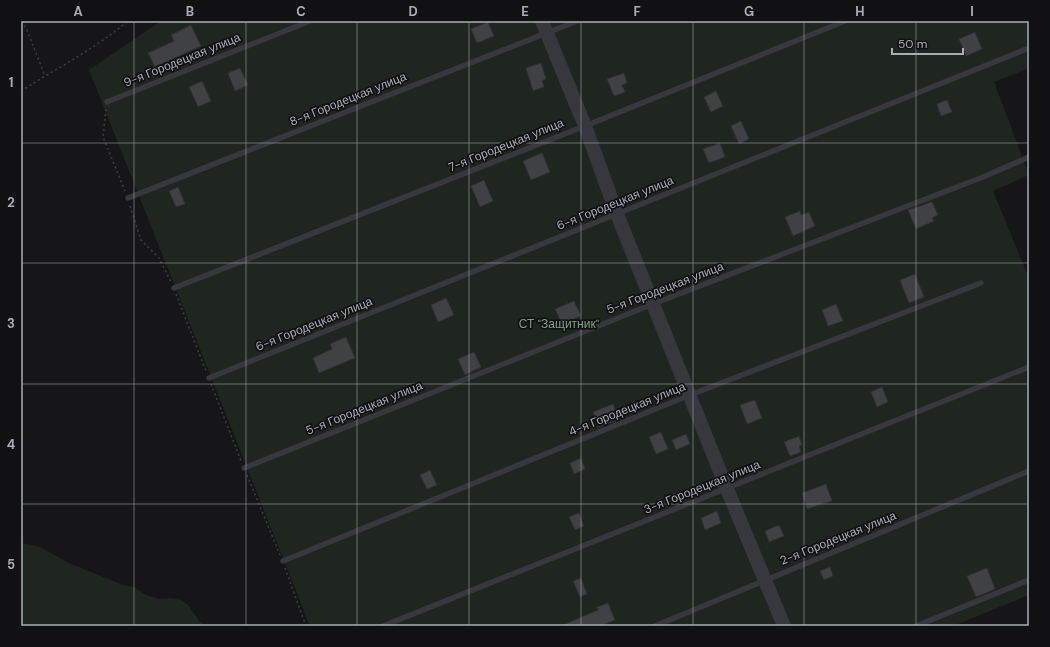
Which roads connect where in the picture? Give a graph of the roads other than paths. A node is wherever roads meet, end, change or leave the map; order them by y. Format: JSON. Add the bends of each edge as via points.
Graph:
{"nodes":[{"id":1,"x":310,"y":21,"type":"edge"},
{"id":2,"x":577,"y":21,"type":"edge"},
{"id":3,"x":845,"y":21,"type":"edge"},
{"id":4,"x":545,"y":27,"type":"edge"},
{"id":5,"x":1029,"y":48,"type":"edge"},
{"id":6,"x":107,"y":102,"type":"road end"},
{"id":7,"x":585,"y":126,"type":"junction"},
{"id":8,"x":1029,"y":157,"type":"edge"},
{"id":9,"x":128,"y":198,"type":"road end"},
{"id":10,"x":617,"y":214,"type":"junction"},
{"id":11,"x":981,"y":283,"type":"dead end"},
{"id":12,"x":174,"y":288,"type":"road end"},
{"id":13,"x":653,"y":304,"type":"junction"},
{"id":14,"x":1029,"y":367,"type":"edge"},
{"id":15,"x":209,"y":378,"type":"road end"},
{"id":16,"x":690,"y":395,"type":"junction"},
{"id":17,"x":244,"y":468,"type":"road end"},
{"id":18,"x":1029,"y":471,"type":"edge"},
{"id":19,"x":727,"y":489,"type":"junction"},
{"id":20,"x":283,"y":561,"type":"road end"},
{"id":21,"x":765,"y":580,"type":"junction"},
{"id":22,"x":1029,"y":580,"type":"edge"},
{"id":23,"x":383,"y":626,"type":"edge"},
{"id":24,"x":655,"y":626,"type":"edge"},
{"id":25,"x":784,"y":626,"type":"edge"},
{"id":26,"x":916,"y":626,"type":"edge"}],
"edges":[{"from":1,"to":6,"type":"lane","name":"9-я Городецкая улица"},
{"from":2,"to":4,"type":"lane","name":"8-я Городецкая улица"},
{"from":3,"to":7,"type":"lane","name":"7-я Городецкая улица"},
{"from":4,"to":7,"type":"street"},
{"from":4,"to":9,"type":"lane","name":"8-я Городецкая улица"},
{"from":5,"to":10,"type":"lane","name":"6-я Городецкая улица"},
{"from":7,"to":10,"type":"street"},
{"from":7,"to":12,"type":"lane","name":"7-я Городецкая улица"},
{"from":8,"to":13,"type":"lane","name":"5-я Городецкая улица"},
{"from":10,"to":13,"type":"street"},
{"from":10,"to":15,"type":"lane","name":"6-я Городецкая улица"},
{"from":11,"to":16,"type":"lane","name":"4-я Городецкая улица"},
{"from":13,"to":16,"type":"street"},
{"from":13,"to":17,"type":"lane","name":"5-я Городецкая улица"},
{"from":14,"to":19,"type":"lane","name":"3-я Городецкая улица"},
{"from":16,"to":19,"type":"street"},
{"from":16,"to":20,"type":"lane","name":"4-я Городецкая улица"},
{"from":18,"to":21,"type":"lane","name":"2-я Городецкая улица"},
{"from":19,"to":21,"type":"street"},
{"from":19,"to":23,"type":"lane","name":"3-я Городецкая улица"},
{"from":21,"to":24,"type":"lane","name":"2-я Городецкая улица"},
{"from":21,"to":25,"type":"street"},
{"from":22,"to":26,"type":"lane"}]}
